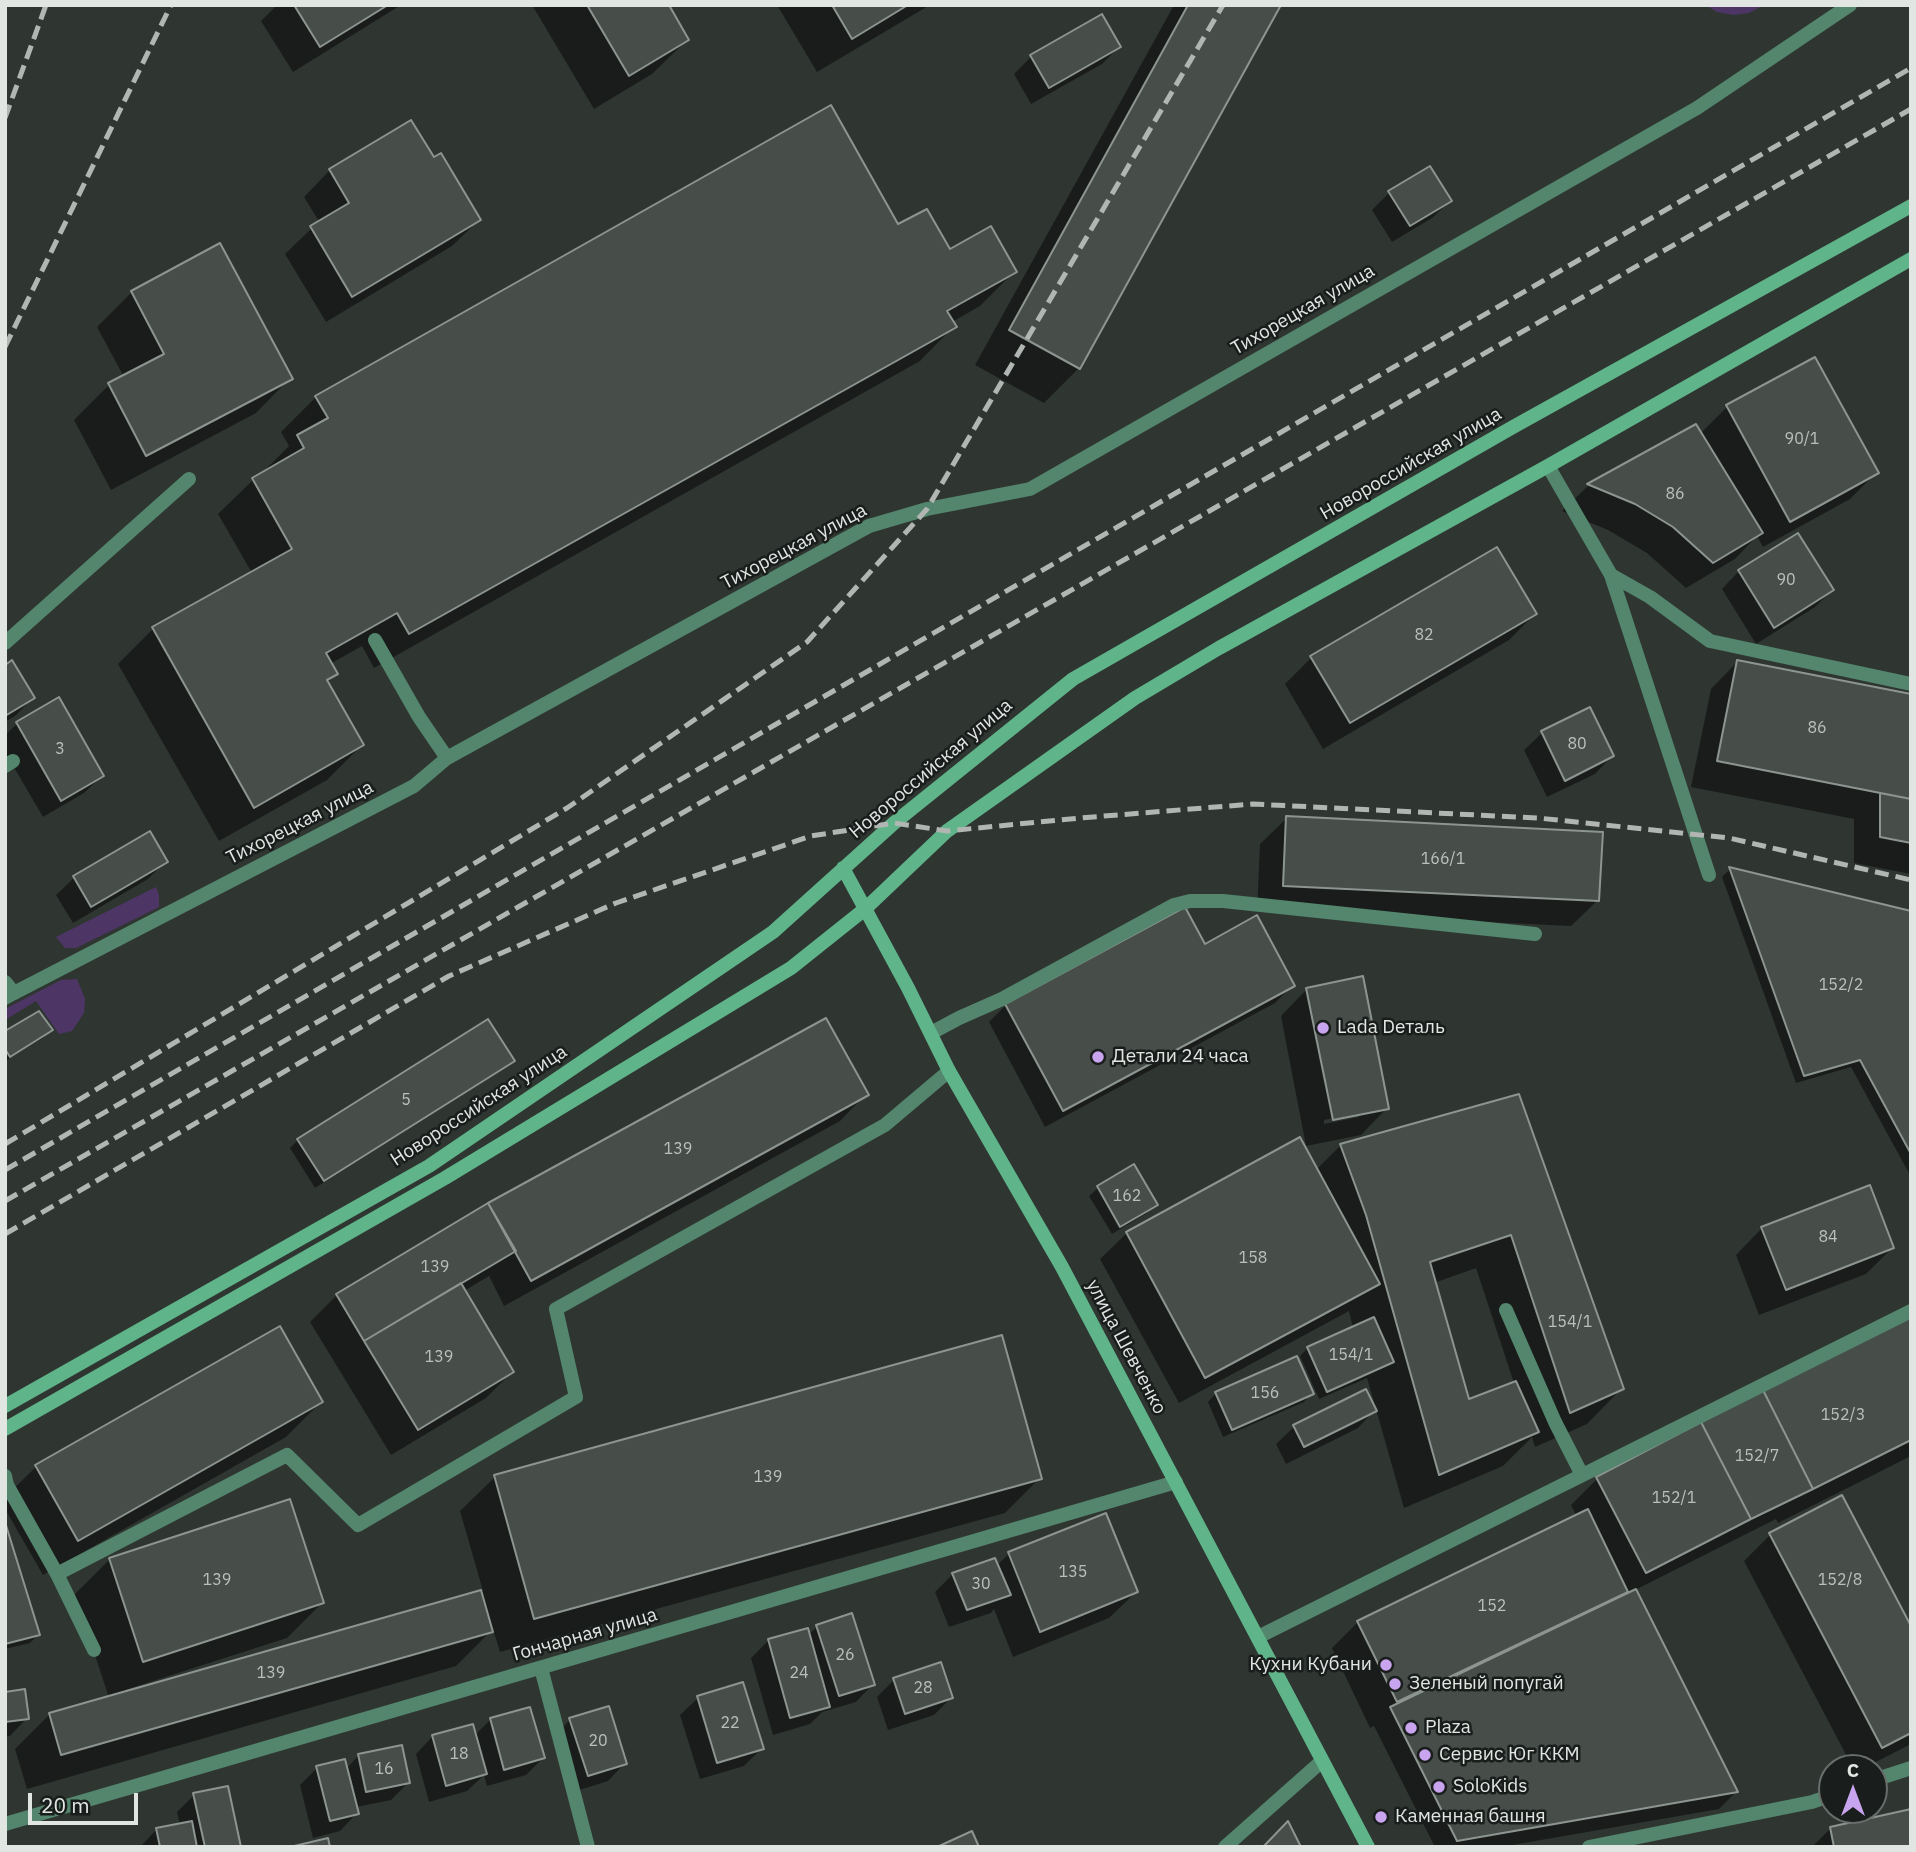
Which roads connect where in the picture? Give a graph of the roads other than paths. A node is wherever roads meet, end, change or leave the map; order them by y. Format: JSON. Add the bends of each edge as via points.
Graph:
{"nodes":[{"id":1,"x":1850,"y":5,"type":"edge"},
{"id":2,"x":1911,"y":206,"type":"edge"},
{"id":3,"x":1911,"y":259,"type":"edge"},
{"id":4,"x":1548,"y":466,"type":"junction"},
{"id":5,"x":188,"y":480,"type":"dead end"},
{"id":6,"x":1611,"y":576,"type":"junction"},
{"id":7,"x":375,"y":640,"type":"dead end"},
{"id":8,"x":5,"y":643,"type":"edge"},
{"id":9,"x":1911,"y":684,"type":"edge"},
{"id":10,"x":447,"y":758,"type":"junction"},
{"id":11,"x":843,"y":868,"type":"junction"},
{"id":12,"x":1709,"y":875,"type":"dead end"},
{"id":13,"x":865,"y":909,"type":"junction"},
{"id":14,"x":1535,"y":934,"type":"dead end"},
{"id":15,"x":8,"y":991,"type":"edge"},
{"id":16,"x":931,"y":1034,"type":"junction"},
{"id":17,"x":949,"y":1071,"type":"junction"},
{"id":18,"x":1506,"y":1310,"type":"dead end"},
{"id":19,"x":1911,"y":1311,"type":"edge"},
{"id":20,"x":5,"y":1406,"type":"edge"},
{"id":21,"x":5,"y":1429,"type":"edge"},
{"id":22,"x":1582,"y":1475,"type":"junction"},
{"id":23,"x":5,"y":1476,"type":"edge"},
{"id":24,"x":1176,"y":1482,"type":"junction"},
{"id":25,"x":57,"y":1574,"type":"junction"},
{"id":26,"x":1258,"y":1637,"type":"junction"},
{"id":27,"x":94,"y":1650,"type":"dead end"},
{"id":28,"x":541,"y":1668,"type":"junction"},
{"id":29,"x":1322,"y":1761,"type":"junction"},
{"id":30,"x":1911,"y":1768,"type":"edge"},
{"id":31,"x":1888,"y":1775,"type":"edge"},
{"id":32,"x":1818,"y":1799,"type":"edge"},
{"id":33,"x":5,"y":1824,"type":"edge"},
{"id":34,"x":588,"y":1847,"type":"edge"},
{"id":35,"x":1225,"y":1847,"type":"edge"},
{"id":36,"x":1368,"y":1847,"type":"edge"},
{"id":37,"x":1589,"y":1847,"type":"edge"}],
"edges":[{"from":1,"to":10,"type":"street","name":"Тихорецкая улица","via":[[1697,108],[1030,489],[927,509],[869,526]]},
{"from":2,"to":11,"type":"main road","name":"Новороссийская улица","via":[[1073,679]]},
{"from":3,"to":4,"type":"main road","name":"Новороссийская улица"},
{"from":4,"to":6,"type":"street"},
{"from":4,"to":13,"type":"main road","name":"Новороссийская улица","via":[[1135,698],[947,831]]},
{"from":5,"to":8,"type":"street"},
{"from":6,"to":9,"type":"street","via":[[1650,597],[1710,641]]},
{"from":6,"to":12,"type":"street"},
{"from":7,"to":10,"type":"street"},
{"from":10,"to":15,"type":"street","name":"Тихорецкая улица","via":[[414,786]]},
{"from":11,"to":13,"type":"main road","name":"улица Шевченко"},
{"from":11,"to":20,"type":"main road","name":"Новороссийская улица","via":[[773,932],[429,1166]]},
{"from":13,"to":16,"type":"main road","name":"улица Шевченко"},
{"from":13,"to":21,"type":"main road","name":"Новороссийская улица","via":[[791,968],[469,1163]]},
{"from":14,"to":16,"type":"street","via":[[1190,901],[1174,905]]},
{"from":16,"to":17,"type":"main road","name":"улица Шевченко"},
{"from":17,"to":24,"type":"main road","name":"улица Шевченко","via":[[1062,1267]]},
{"from":17,"to":25,"type":"street","via":[[886,1125],[556,1309],[576,1397],[358,1525],[286,1455]]},
{"from":18,"to":22,"type":"street"},
{"from":19,"to":22,"type":"street"},
{"from":22,"to":26,"type":"street"},
{"from":23,"to":25,"type":"street"},
{"from":24,"to":26,"type":"main road","name":"улица Шевченко"},
{"from":24,"to":28,"type":"street","name":"Гончарная улица"},
{"from":25,"to":27,"type":"street"},
{"from":26,"to":29,"type":"main road","name":"улица Шевченко"},
{"from":28,"to":33,"type":"street","name":"Гончарная улица"},
{"from":28,"to":34,"type":"street"},
{"from":29,"to":35,"type":"street"},
{"from":29,"to":36,"type":"main road","name":"улица Шевченко"},
{"from":30,"to":31,"type":"street"},
{"from":32,"to":37,"type":"street"}]}
